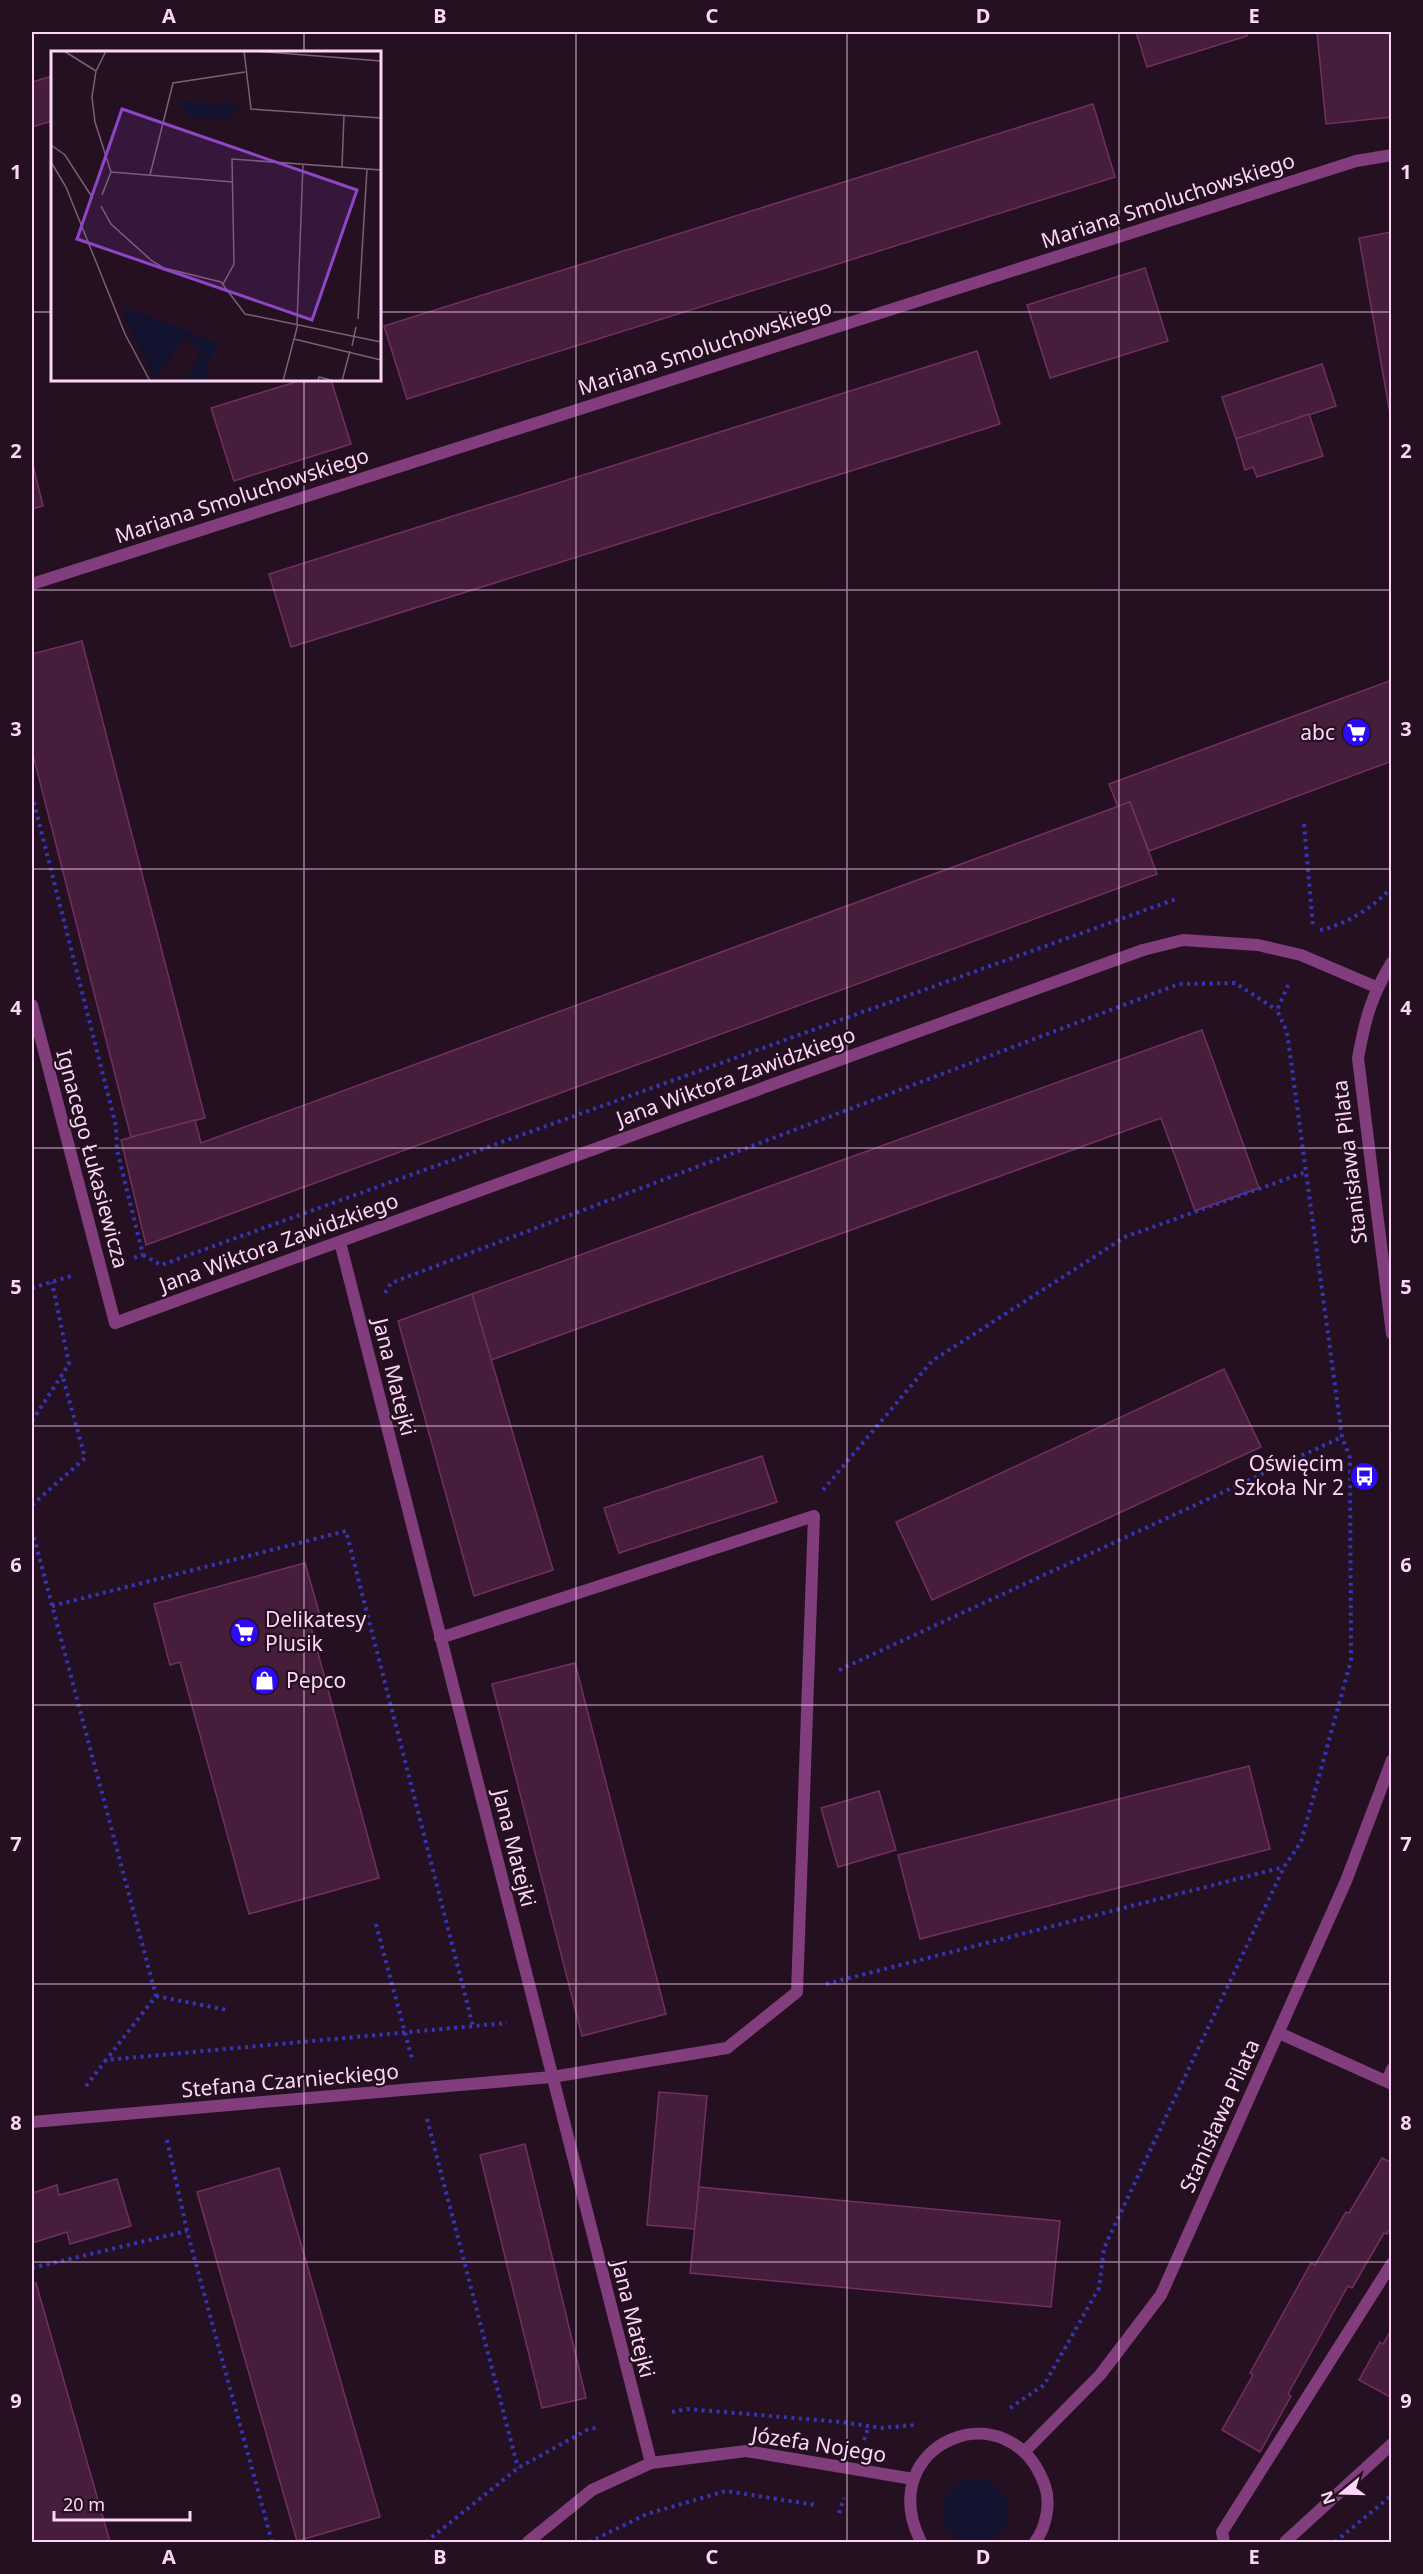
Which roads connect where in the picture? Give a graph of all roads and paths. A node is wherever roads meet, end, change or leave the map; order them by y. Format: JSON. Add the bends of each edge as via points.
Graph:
{"nodes":[{"id":1,"x":1392,"y":155,"type":"edge"},
{"id":2,"x":32,"y":584,"type":"edge"},
{"id":3,"x":32,"y":795,"type":"edge"},
{"id":4,"x":1304,"y":824,"type":"dead end"},
{"id":5,"x":1392,"y":886,"type":"edge"},
{"id":6,"x":1176,"y":899,"type":"dead end"},
{"id":7,"x":1301,"y":955,"type":"junction"},
{"id":8,"x":1392,"y":963,"type":"edge"},
{"id":9,"x":1376,"y":987,"type":"junction"},
{"id":10,"x":32,"y":1005,"type":"edge"},
{"id":11,"x":1277,"y":1010,"type":"junction"},
{"id":12,"x":1306,"y":1172,"type":"junction"},
{"id":13,"x":340,"y":1242,"type":"junction"},
{"id":14,"x":143,"y":1255,"type":"junction"},
{"id":15,"x":100,"y":1268,"type":"junction"},
{"id":16,"x":52,"y":1282,"type":"junction"},
{"id":17,"x":32,"y":1288,"type":"edge"},
{"id":18,"x":115,"y":1323,"type":"joint"},
{"id":19,"x":362,"y":1330,"type":"junction"},
{"id":20,"x":1392,"y":1334,"type":"edge"},
{"id":21,"x":62,"y":1374,"type":"junction"},
{"id":22,"x":32,"y":1421,"type":"edge"},
{"id":23,"x":1342,"y":1437,"type":"junction"},
{"id":24,"x":32,"y":1505,"type":"edge"},
{"id":25,"x":814,"y":1516,"type":"junction"},
{"id":26,"x":32,"y":1530,"type":"edge"},
{"id":27,"x":52,"y":1606,"type":"junction"},
{"id":28,"x":440,"y":1638,"type":"junction"},
{"id":29,"x":809,"y":1684,"type":"junction"},
{"id":30,"x":1392,"y":1760,"type":"edge"},
{"id":31,"x":1284,"y":1867,"type":"junction"},
{"id":32,"x":376,"y":1923,"type":"dead end"},
{"id":33,"x":797,"y":1992,"type":"junction"},
{"id":34,"x":156,"y":1996,"type":"junction"},
{"id":35,"x":227,"y":2010,"type":"dead end"},
{"id":36,"x":538,"y":2020,"type":"junction"},
{"id":37,"x":473,"y":2026,"type":"junction"},
{"id":38,"x":1279,"y":2032,"type":"junction"},
{"id":39,"x":405,"y":2033,"type":"junction"},
{"id":40,"x":105,"y":2060,"type":"junction"},
{"id":41,"x":552,"y":2078,"type":"junction"},
{"id":42,"x":1390,"y":2078,"type":"edge"},
{"id":43,"x":420,"y":2089,"type":"junction"},
{"id":44,"x":160,"y":2111,"type":"junction"},
{"id":45,"x":61,"y":2120,"type":"junction"},
{"id":46,"x":32,"y":2122,"type":"edge"},
{"id":47,"x":188,"y":2230,"type":"junction"},
{"id":48,"x":1392,"y":2263,"type":"edge"},
{"id":49,"x":32,"y":2268,"type":"edge"},
{"id":50,"x":672,"y":2412,"type":"dead end"},
{"id":51,"x":1002,"y":2413,"type":"dead end"},
{"id":52,"x":920,"y":2424,"type":"dead end"},
{"id":53,"x":599,"y":2427,"type":"dead end"},
{"id":54,"x":1392,"y":2444,"type":"edge"},
{"id":55,"x":1025,"y":2451,"type":"junction"},
{"id":56,"x":651,"y":2463,"type":"junction"},
{"id":57,"x":518,"y":2468,"type":"junction"},
{"id":58,"x":913,"y":2479,"type":"junction"},
{"id":59,"x":1392,"y":2495,"type":"edge"},
{"id":60,"x":815,"y":2505,"type":"dead end"},
{"id":61,"x":272,"y":2542,"type":"edge"},
{"id":62,"x":426,"y":2542,"type":"edge"},
{"id":63,"x":528,"y":2542,"type":"edge"},
{"id":64,"x":589,"y":2542,"type":"edge"},
{"id":65,"x":921,"y":2542,"type":"edge"},
{"id":66,"x":1035,"y":2542,"type":"edge"},
{"id":67,"x":1224,"y":2542,"type":"edge"},
{"id":68,"x":1285,"y":2542,"type":"edge"},
{"id":69,"x":1335,"y":2542,"type":"edge"}],
"edges":[{"from":1,"to":2,"type":"street","name":"Mariana Smoluchowskiego","via":[[1356,161]]},
{"from":3,"to":14,"type":"path","via":[[116,1126],[117,1150]]},
{"from":4,"to":5,"type":"path","via":[[1311,932],[1360,913]]},
{"from":6,"to":14,"type":"path","via":[[161,1265]]},
{"from":7,"to":9,"type":"street","name":"Jana Wiktora Zawidzkiego"},
{"from":7,"to":11,"type":"path"},
{"from":7,"to":13,"type":"street","name":"Jana Wiktora Zawidzkiego","via":[[1258,945],[1183,940],[1143,950]]},
{"from":8,"to":9,"type":"street","name":"Stanisława Pilata"},
{"from":9,"to":20,"type":"street","name":"Stanisława Pilata","via":[[1358,1058]]},
{"from":10,"to":15,"type":"street","name":"Ignacego Łukasiewicza"},
{"from":11,"to":12,"type":"path","via":[[1287,1032]]},
{"from":11,"to":19,"type":"path","via":[[1235,982],[1179,984],[391,1283]]},
{"from":12,"to":23,"type":"path"},
{"from":12,"to":25,"type":"path","via":[[1125,1237],[932,1361],[825,1486]]},
{"from":13,"to":18,"type":"street","name":"Jana Wiktora Zawidzkiego"},
{"from":13,"to":19,"type":"street","name":"Jana Matejki"},
{"from":14,"to":15,"type":"path"},
{"from":15,"to":16,"type":"path"},
{"from":15,"to":18,"type":"street","name":"Ignacego Łukasiewicza"},
{"from":16,"to":17,"type":"path"},
{"from":16,"to":21,"type":"path","via":[[69,1364]]},
{"from":19,"to":28,"type":"street","name":"Jana Matejki"},
{"from":21,"to":22,"type":"path"},
{"from":21,"to":24,"type":"path","via":[[85,1458]]},
{"from":23,"to":29,"type":"path"},
{"from":23,"to":31,"type":"path","via":[[1350,1458],[1351,1660],[1301,1842]]},
{"from":25,"to":28,"type":"street"},
{"from":25,"to":29,"type":"street"},
{"from":26,"to":27,"type":"path"},
{"from":27,"to":34,"type":"path"},
{"from":27,"to":37,"type":"path","via":[[346,1531]]},
{"from":28,"to":36,"type":"street","name":"Jana Matejki"},
{"from":29,"to":33,"type":"street"},
{"from":30,"to":38,"type":"street","name":"Stanisława Pilata","via":[[1346,1881]]},
{"from":31,"to":33,"type":"path"},
{"from":31,"to":51,"type":"path","via":[[1104,2248],[1099,2288],[1044,2385]]},
{"from":32,"to":39,"type":"path"},
{"from":33,"to":41,"type":"street","name":"Stefana Czarnieckiego","via":[[727,2048]]},
{"from":34,"to":35,"type":"path"},
{"from":34,"to":40,"type":"path"},
{"from":36,"to":37,"type":"path"},
{"from":36,"to":41,"type":"street","name":"Jana Matejki"},
{"from":37,"to":39,"type":"path"},
{"from":38,"to":42,"type":"street"},
{"from":38,"to":55,"type":"street","name":"Stanisława Pilata","via":[[1161,2295],[1100,2375]]},
{"from":39,"to":40,"type":"path"},
{"from":39,"to":43,"type":"path"},
{"from":40,"to":45,"type":"path"},
{"from":41,"to":43,"type":"street","name":"Stefana Czarnieckiego"},
{"from":41,"to":56,"type":"street","name":"Jana Matejki"},
{"from":43,"to":44,"type":"street","name":"Stefana Czarnieckiego"},
{"from":43,"to":57,"type":"path"},
{"from":44,"to":45,"type":"street","name":"Stefana Czarnieckiego"},
{"from":44,"to":47,"type":"path"},
{"from":45,"to":46,"type":"street","name":"Stefana Czarnieckiego"},
{"from":47,"to":49,"type":"path"},
{"from":47,"to":61,"type":"path"},
{"from":48,"to":67,"type":"street","via":[[1222,2532]]},
{"from":50,"to":52,"type":"path","via":[[687,2409],[881,2428]]},
{"from":53,"to":57,"type":"path"},
{"from":54,"to":68,"type":"street"},
{"from":55,"to":58,"type":"street","via":[[1006,2439],[984,2434],[961,2436],[940,2445],[924,2460]]},
{"from":55,"to":66,"type":"street","via":[[1039,2470],[1047,2491],[1046,2514]]},
{"from":56,"to":58,"type":"street","name":"Józefa Nojego","via":[[746,2451]]},
{"from":56,"to":63,"type":"street","name":"Józefa Nojego","via":[[592,2490]]},
{"from":57,"to":62,"type":"path"},
{"from":58,"to":65,"type":"street","via":[[909,2502],[912,2525]]},
{"from":59,"to":69,"type":"path"},
{"from":60,"to":64,"type":"path","via":[[726,2491],[647,2514]]}]}
